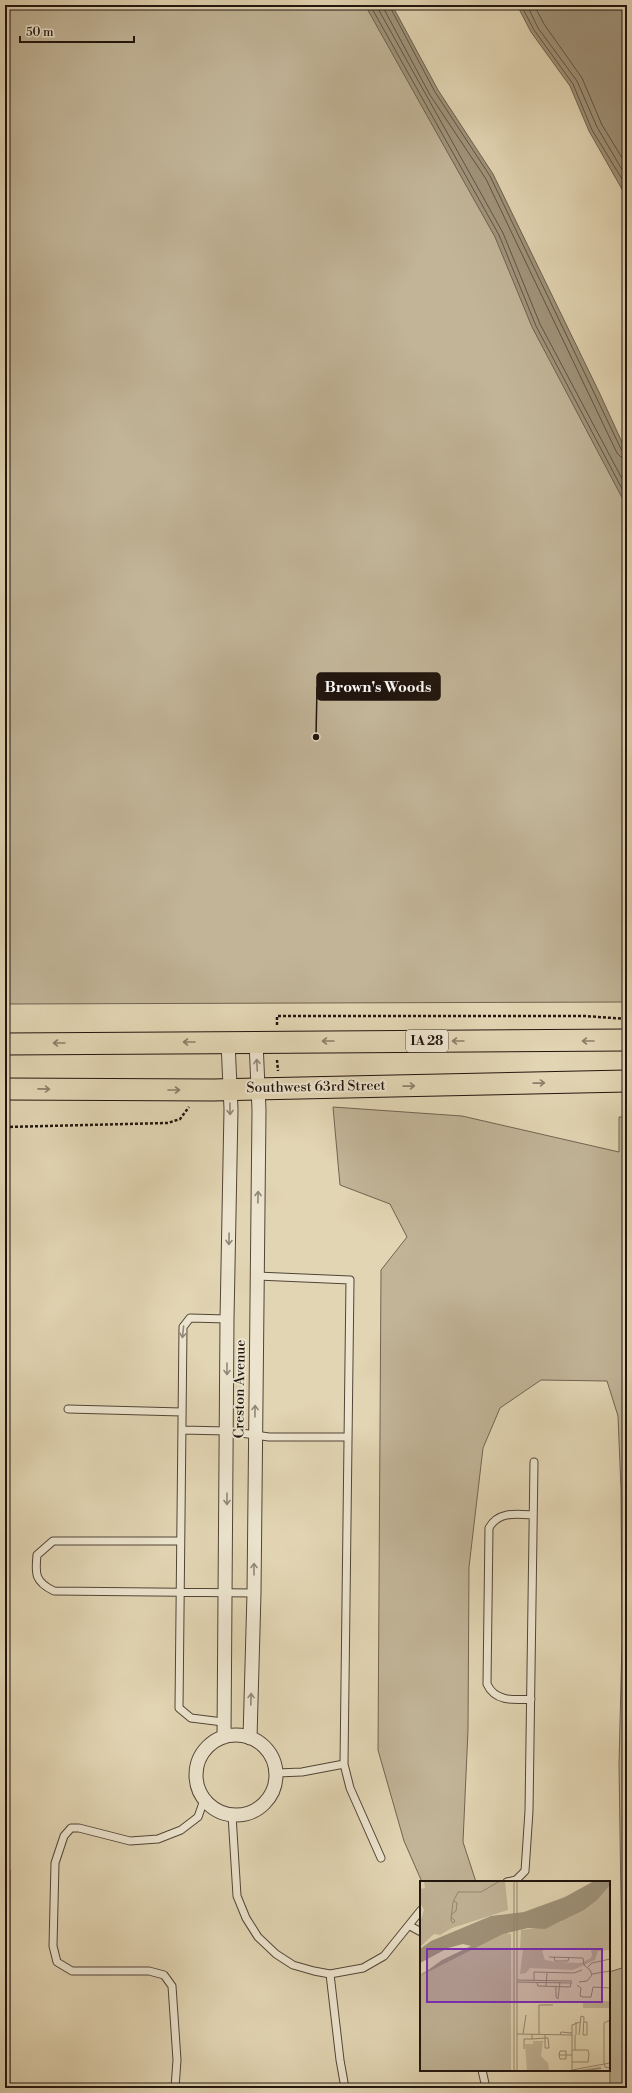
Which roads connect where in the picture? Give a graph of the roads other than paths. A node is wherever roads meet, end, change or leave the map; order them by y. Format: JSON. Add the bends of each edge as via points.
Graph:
{"nodes":[{"id":1,"x":627,"y":1040,"type":"edge"},
{"id":2,"x":228,"y":1042,"type":"junction"},
{"id":3,"x":256,"y":1042,"type":"junction"},
{"id":4,"x":5,"y":1044,"type":"edge"},
{"id":5,"x":627,"y":1081,"type":"edge"},
{"id":6,"x":268,"y":1088,"type":"junction"},
{"id":7,"x":5,"y":1089,"type":"edge"},
{"id":8,"x":230,"y":1089,"type":"junction"},
{"id":9,"x":257,"y":1276,"type":"junction"},
{"id":10,"x":227,"y":1319,"type":"junction"},
{"id":11,"x":68,"y":1409,"type":"dead end"},
{"id":12,"x":182,"y":1412,"type":"junction"},
{"id":13,"x":182,"y":1430,"type":"junction"},
{"id":14,"x":227,"y":1431,"type":"junction"},
{"id":15,"x":255,"y":1434,"type":"junction"},
{"id":16,"x":348,"y":1437,"type":"junction"},
{"id":17,"x":534,"y":1462,"type":"dead end"},
{"id":18,"x":534,"y":1515,"type":"junction"},
{"id":19,"x":180,"y":1540,"type":"junction"},
{"id":20,"x":180,"y":1591,"type":"junction"},
{"id":21,"x":226,"y":1592,"type":"junction"},
{"id":22,"x":254,"y":1592,"type":"junction"},
{"id":23,"x":531,"y":1699,"type":"junction"},
{"id":24,"x":223,"y":1722,"type":"junction"},
{"id":25,"x":224,"y":1737,"type":"junction"},
{"id":26,"x":250,"y":1738,"type":"junction"},
{"id":27,"x":344,"y":1764,"type":"junction"},
{"id":28,"x":277,"y":1773,"type":"junction"},
{"id":29,"x":204,"y":1800,"type":"junction"},
{"id":30,"x":232,"y":1815,"type":"junction"},
{"id":31,"x":381,"y":1858,"type":"dead end"},
{"id":32,"x":512,"y":1881,"type":"edge"},
{"id":33,"x":420,"y":1911,"type":"edge"},
{"id":34,"x":410,"y":1926,"type":"junction"},
{"id":35,"x":420,"y":1931,"type":"edge"},
{"id":36,"x":330,"y":1974,"type":"junction"},
{"id":37,"x":482,"y":2071,"type":"edge"},
{"id":38,"x":175,"y":2088,"type":"edge"},
{"id":39,"x":345,"y":2088,"type":"edge"},
{"id":40,"x":486,"y":2088,"type":"edge"}],
"edges":[{"from":1,"to":3,"type":"main road","number":"IA 28","one_way":true},
{"from":2,"to":3,"type":"main road","number":"IA 28"},
{"from":2,"to":4,"type":"main road","number":"IA 28","one_way":true},
{"from":2,"to":8,"type":"street","name":"Creston Avenue"},
{"from":6,"to":3,"type":"street","name":"Creston Avenue","one_way":true},
{"from":6,"to":5,"type":"main road","name":"Southwest 63rd Street","one_way":true},
{"from":6,"to":8,"type":"main road","name":"Southwest 63rd Street"},
{"from":9,"to":6,"type":"street","name":"Creston Avenue","one_way":true},
{"from":7,"to":8,"type":"main road","name":"Southwest 63rd Street","one_way":true},
{"from":8,"to":10,"type":"street","name":"Creston Avenue","one_way":true},
{"from":15,"to":9,"type":"street","name":"Creston Avenue","one_way":true},
{"from":9,"to":16,"type":"lane","via":[[350,1280]]},
{"from":10,"to":12,"type":"lane","one_way":true,"via":[[190,1318],[183,1326]]},
{"from":10,"to":14,"type":"street","name":"Creston Avenue","one_way":true},
{"from":11,"to":12,"type":"lane"},
{"from":12,"to":13,"type":"lane"},
{"from":13,"to":14,"type":"lane"},
{"from":13,"to":19,"type":"lane"},
{"from":14,"to":15,"type":"lane"},
{"from":14,"to":21,"type":"street","name":"Creston Avenue","one_way":true},
{"from":15,"to":16,"type":"lane","via":[[268,1437]]},
{"from":22,"to":15,"type":"street","name":"Creston Avenue","one_way":true},
{"from":16,"to":27,"type":"lane"},
{"from":17,"to":18,"type":"lane"},
{"from":18,"to":23,"type":"lane"},
{"from":18,"to":23,"type":"lane","via":[[506,1515],[492,1521],[489,1528],[487,1684],[499,1697],[514,1700]]},
{"from":19,"to":20,"type":"lane"},
{"from":19,"to":20,"type":"lane","via":[[53,1542],[37,1555],[36,1573],[42,1585],[54,1591]]},
{"from":20,"to":21,"type":"lane"},
{"from":20,"to":24,"type":"lane","via":[[178,1708],[191,1718]]},
{"from":21,"to":22,"type":"lane"},
{"from":21,"to":24,"type":"street","name":"Creston Avenue"},
{"from":26,"to":22,"type":"street","name":"Creston Avenue","one_way":true},
{"from":23,"to":32,"type":"lane","via":[[525,1871]]},
{"from":24,"to":25,"type":"street","name":"Creston Avenue"},
{"from":25,"to":26,"type":"street","via":[[242,1735]]},
{"from":25,"to":29,"type":"street","via":[[205,1749],[198,1761],[198,1788]]},
{"from":26,"to":28,"type":"street","via":[[266,1747],[273,1758]]},
{"from":27,"to":28,"type":"lane","via":[[302,1772]]},
{"from":27,"to":31,"type":"lane","via":[[350,1788]]},
{"from":28,"to":30,"type":"street","via":[[271,1796],[263,1806],[252,1813]]},
{"from":29,"to":30,"type":"street","via":[[214,1809]]},
{"from":29,"to":38,"type":"lane","via":[[198,1817],[181,1830],[158,1839],[130,1841],[71,1828],[64,1836],[55,1864],[53,1946],[57,1962],[72,1971],[149,1971],[164,1975],[172,1986],[177,2060]]},
{"from":30,"to":36,"type":"lane","via":[[237,1896],[246,1918],[258,1937],[276,1954],[293,1964]]},
{"from":33,"to":34,"type":"lane"},
{"from":34,"to":35,"type":"lane"},
{"from":34,"to":36,"type":"lane","via":[[384,1956],[363,1968]]},
{"from":36,"to":39,"type":"lane"},
{"from":37,"to":40,"type":"lane"}]}
